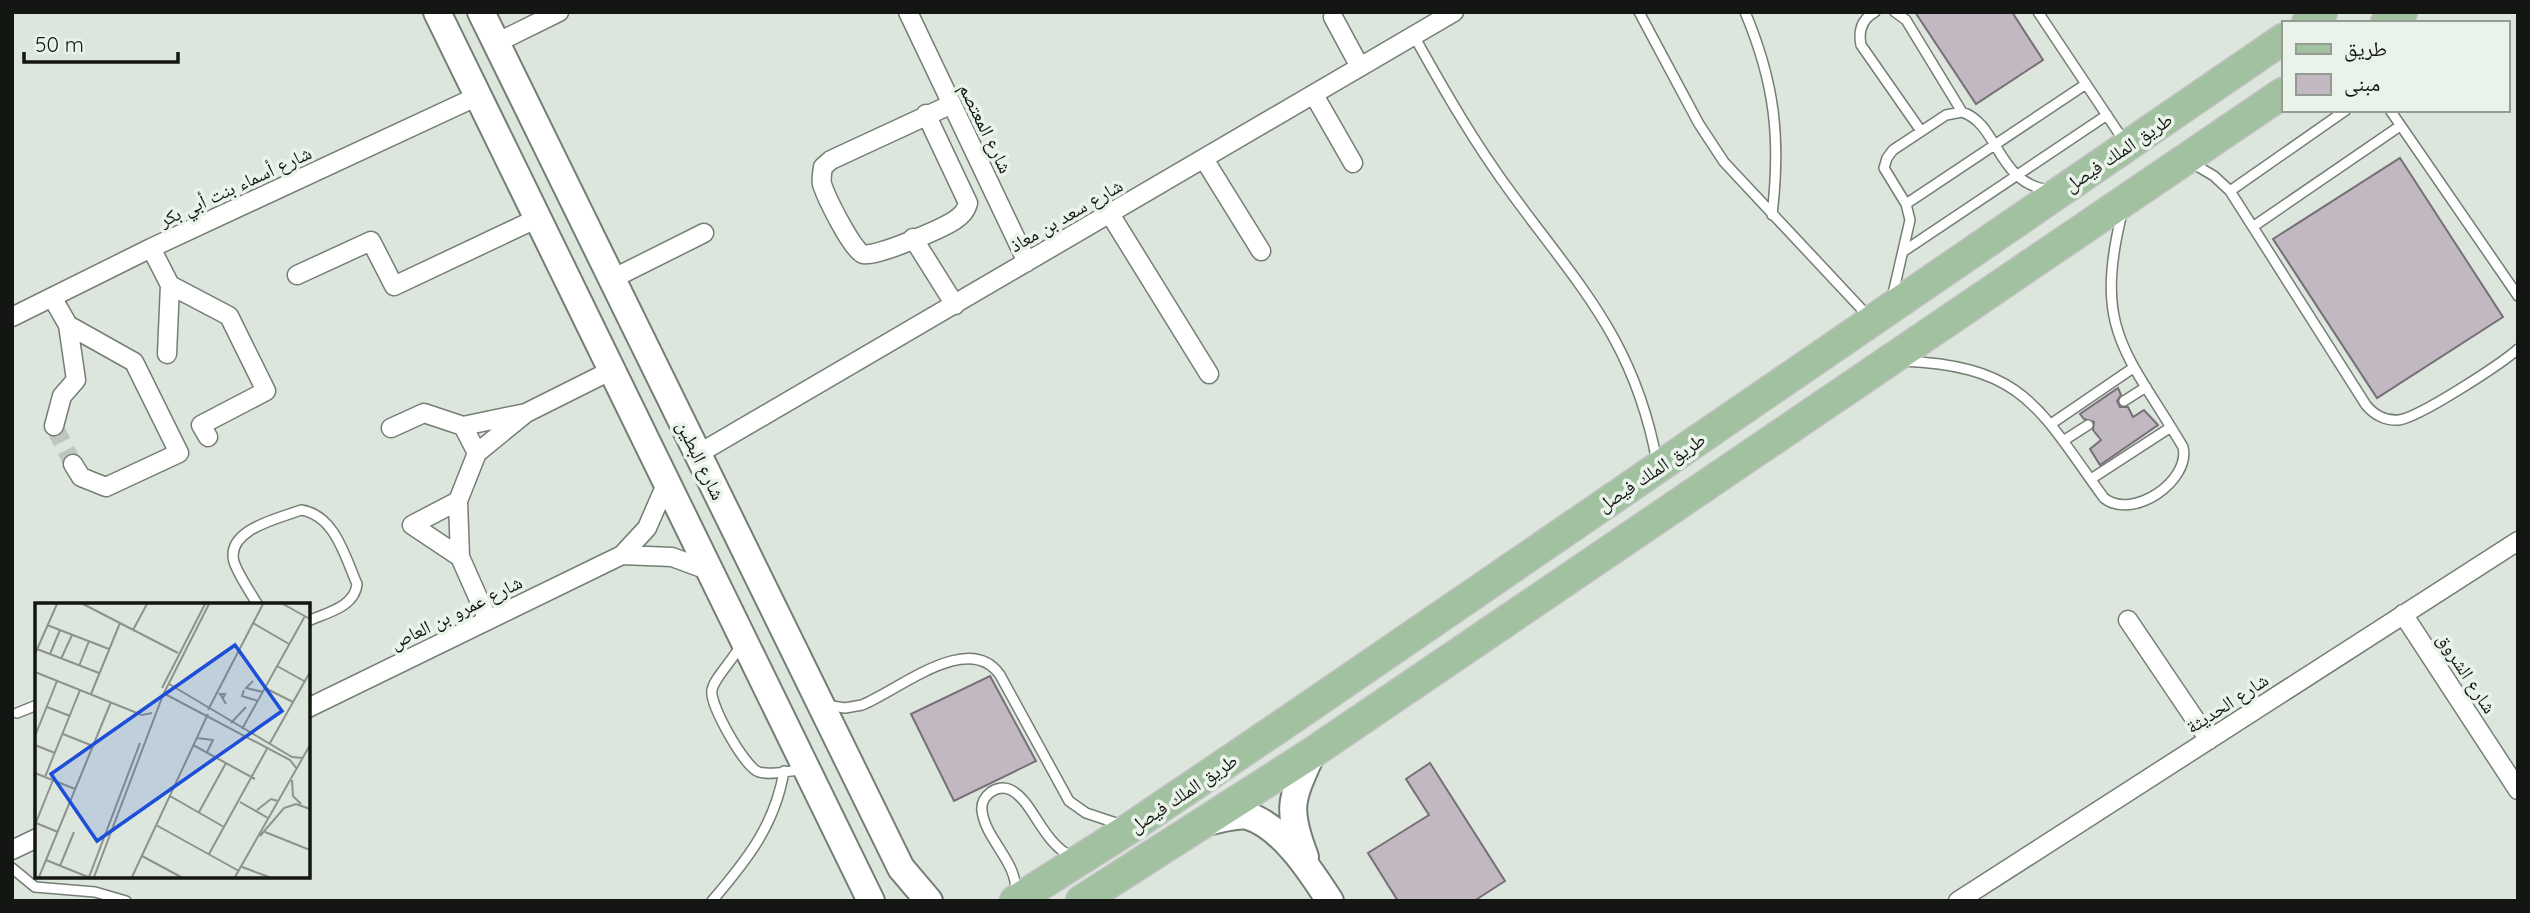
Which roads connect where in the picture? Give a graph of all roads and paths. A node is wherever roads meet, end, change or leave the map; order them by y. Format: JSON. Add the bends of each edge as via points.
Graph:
{"nodes":[{"id":1,"x":437,"y":12,"type":"edge"},
{"id":2,"x":481,"y":12,"type":"edge"},
{"id":3,"x":559,"y":12,"type":"edge"},
{"id":4,"x":908,"y":12,"type":"edge"},
{"id":5,"x":1454,"y":12,"type":"edge"},
{"id":6,"x":1639,"y":12,"type":"edge"},
{"id":7,"x":1745,"y":12,"type":"edge"},
{"id":8,"x":1875,"y":12,"type":"edge"},
{"id":9,"x":1895,"y":12,"type":"edge"},
{"id":10,"x":2038,"y":12,"type":"edge"},
{"id":11,"x":1333,"y":17,"type":"dead end"},
{"id":12,"x":1414,"y":36,"type":"junction"},
{"id":13,"x":2282,"y":40,"type":"edge"},
{"id":14,"x":496,"y":43,"type":"junction"},
{"id":15,"x":1360,"y":68,"type":"junction"},
{"id":16,"x":2086,"y":84,"type":"junction"},
{"id":17,"x":2282,"y":94,"type":"edge"},
{"id":18,"x":1314,"y":95,"type":"junction"},
{"id":19,"x":478,"y":96,"type":"junction"},
{"id":20,"x":952,"y":104,"type":"junction"},
{"id":21,"x":1962,"y":112,"type":"junction"},
{"id":22,"x":2343,"y":112,"type":"edge"},
{"id":23,"x":2391,"y":112,"type":"edge"},
{"id":24,"x":926,"y":114,"type":"junction"},
{"id":25,"x":2107,"y":115,"type":"junction"},
{"id":26,"x":2400,"y":126,"type":"junction"},
{"id":27,"x":1921,"y":131,"type":"junction"},
{"id":28,"x":1994,"y":145,"type":"junction"},
{"id":29,"x":2127,"y":146,"type":"junction"},
{"id":30,"x":1204,"y":159,"type":"junction"},
{"id":31,"x":2185,"y":160,"type":"junction"},
{"id":32,"x":1353,"y":163,"type":"dead end"},
{"id":33,"x":2016,"y":176,"type":"junction"},
{"id":34,"x":2060,"y":191,"type":"junction"},
{"id":35,"x":2230,"y":191,"type":"junction"},
{"id":36,"x":2124,"y":201,"type":"junction"},
{"id":37,"x":1906,"y":204,"type":"junction"},
{"id":38,"x":1110,"y":214,"type":"junction"},
{"id":39,"x":1772,"y":215,"type":"junction"},
{"id":40,"x":538,"y":218,"type":"junction"},
{"id":41,"x":2255,"y":226,"type":"junction"},
{"id":42,"x":704,"y":233,"type":"dead end"},
{"id":43,"x":913,"y":238,"type":"junction"},
{"id":44,"x":151,"y":248,"type":"junction"},
{"id":45,"x":1261,"y":251,"type":"dead end"},
{"id":46,"x":1904,"y":251,"type":"junction"},
{"id":47,"x":1027,"y":262,"type":"junction"},
{"id":48,"x":561,"y":265,"type":"junction"},
{"id":49,"x":297,"y":275,"type":"dead end"},
{"id":50,"x":612,"y":279,"type":"junction"},
{"id":51,"x":170,"y":285,"type":"junction"},
{"id":52,"x":2518,"y":296,"type":"edge"},
{"id":53,"x":52,"y":297,"type":"junction"},
{"id":54,"x":955,"y":305,"type":"junction"},
{"id":55,"x":1880,"y":315,"type":"junction"},
{"id":56,"x":12,"y":317,"type":"edge"},
{"id":57,"x":68,"y":325,"type":"junction"},
{"id":58,"x":2518,"y":349,"type":"edge"},
{"id":59,"x":167,"y":354,"type":"dead end"},
{"id":60,"x":1891,"y":360,"type":"junction"},
{"id":61,"x":2133,"y":368,"type":"junction"},
{"id":62,"x":612,"y":370,"type":"junction"},
{"id":63,"x":1209,"y":374,"type":"dead end"},
{"id":64,"x":2146,"y":387,"type":"junction"},
{"id":65,"x":2124,"y":401,"type":"dead end"},
{"id":66,"x":526,"y":413,"type":"junction"},
{"id":67,"x":2051,"y":424,"type":"junction"},
{"id":68,"x":2088,"y":425,"type":"dead end"},
{"id":69,"x":54,"y":426,"type":"tunnel mouth"},
{"id":70,"x":463,"y":426,"type":"junction"},
{"id":71,"x":2171,"y":427,"type":"junction"},
{"id":72,"x":390,"y":428,"type":"dead end"},
{"id":73,"x":208,"y":437,"type":"dead end"},
{"id":74,"x":2063,"y":441,"type":"junction"},
{"id":75,"x":477,"y":453,"type":"junction"},
{"id":76,"x":698,"y":454,"type":"junction"},
{"id":77,"x":73,"y":464,"type":"tunnel mouth"},
{"id":78,"x":1658,"y":467,"type":"junction"},
{"id":79,"x":2091,"y":479,"type":"junction"},
{"id":80,"x":667,"y":482,"type":"junction"},
{"id":81,"x":458,"y":501,"type":"junction"},
{"id":82,"x":2518,"y":541,"type":"edge"},
{"id":83,"x":622,"y":555,"type":"junction"},
{"id":84,"x":460,"y":557,"type":"junction"},
{"id":85,"x":710,"y":571,"type":"junction"},
{"id":86,"x":257,"y":603,"type":"edge"},
{"id":87,"x":2403,"y":614,"type":"junction"},
{"id":88,"x":310,"y":620,"type":"edge"},
{"id":89,"x":488,"y":620,"type":"junction"},
{"id":90,"x":2128,"y":620,"type":"dead end"},
{"id":91,"x":744,"y":640,"type":"junction"},
{"id":92,"x":819,"y":702,"type":"junction"},
{"id":93,"x":35,"y":706,"type":"edge"},
{"id":94,"x":310,"y":707,"type":"edge"},
{"id":95,"x":17,"y":713,"type":"dead end"},
{"id":96,"x":2209,"y":740,"type":"junction"},
{"id":97,"x":1312,"y":753,"type":"junction"},
{"id":98,"x":851,"y":766,"type":"junction"},
{"id":99,"x":796,"y":771,"type":"junction"},
{"id":100,"x":2518,"y":790,"type":"edge"},
{"id":101,"x":1203,"y":822,"type":"junction"},
{"id":102,"x":1130,"y":828,"type":"junction"},
{"id":103,"x":35,"y":839,"type":"edge"},
{"id":104,"x":12,"y":850,"type":"edge"},
{"id":105,"x":1080,"y":859,"type":"junction"},
{"id":106,"x":12,"y":868,"type":"edge"},
{"id":107,"x":1309,"y":868,"type":"junction"},
{"id":108,"x":1961,"y":900,"type":"edge"},
{"id":109,"x":126,"y":901,"type":"edge"},
{"id":110,"x":712,"y":901,"type":"edge"},
{"id":111,"x":871,"y":901,"type":"edge"},
{"id":112,"x":929,"y":901,"type":"edge"},
{"id":113,"x":1015,"y":901,"type":"edge"},
{"id":114,"x":1081,"y":901,"type":"edge"},
{"id":115,"x":1330,"y":901,"type":"edge"}],
"edges":[{"from":1,"to":19,"type":"street"},
{"from":2,"to":14,"type":"street","name":"شارع البطين"},
{"from":3,"to":14,"type":"street"},
{"from":4,"to":20,"type":"street","name":"شارع المعتصم"},
{"from":5,"to":12,"type":"street","name":"شارع سعد بن معاذ"},
{"from":6,"to":39,"type":"lane","via":[[1710,143]]},
{"from":7,"to":39,"type":"lane","via":[[1765,61],[1775,112],[1777,166]]},
{"from":8,"to":27,"type":"lane","via":[[1863,21],[1861,45]]},
{"from":9,"to":21,"type":"lane","via":[[1906,20]]},
{"from":10,"to":16,"type":"lane"},
{"from":11,"to":15,"type":"street"},
{"from":12,"to":15,"type":"street","name":"شارع سعد بن معاذ"},
{"from":12,"to":78,"type":"lane","via":[[1480,148],[1612,331],[1645,408]]},
{"from":13,"to":29,"type":"main road","name":"طريق الملك فيصل"},
{"from":14,"to":50,"type":"street","name":"شارع البطين"},
{"from":15,"to":18,"type":"street","name":"شارع سعد بن معاذ"},
{"from":16,"to":25,"type":"lane"},
{"from":16,"to":28,"type":"lane"},
{"from":17,"to":31,"type":"main road","name":"طريق الملك فيصل"},
{"from":18,"to":30,"type":"street","name":"شارع سعد بن معاذ"},
{"from":18,"to":32,"type":"street"},
{"from":19,"to":40,"type":"street"},
{"from":19,"to":44,"type":"street","name":"شارع أسماء بنت أبي بكر"},
{"from":20,"to":24,"type":"street"},
{"from":20,"to":47,"type":"street","name":"شارع المعتصم"},
{"from":21,"to":27,"type":"lane","via":[[1946,115]]},
{"from":21,"to":28,"type":"lane","via":[[1973,117]]},
{"from":22,"to":35,"type":"lane"},
{"from":23,"to":26,"type":"lane"},
{"from":24,"to":43,"type":"street","via":[[968,203],[954,221]]},
{"from":24,"to":43,"type":"street","via":[[823,167],[822,182],[861,254],[871,255]]},
{"from":25,"to":29,"type":"lane"},
{"from":25,"to":33,"type":"lane"},
{"from":26,"to":41,"type":"lane"},
{"from":26,"to":52,"type":"lane"},
{"from":27,"to":37,"type":"lane","via":[[1894,150],[1885,163],[1888,178]]},
{"from":28,"to":33,"type":"lane"},
{"from":28,"to":37,"type":"lane"},
{"from":29,"to":34,"type":"main road","name":"طريق الملك فيصل"},
{"from":30,"to":38,"type":"street","name":"شارع سعد بن معاذ"},
{"from":30,"to":45,"type":"street"},
{"from":31,"to":35,"type":"lane"},
{"from":31,"to":36,"type":"main road","name":"طريق الملك فيصل"},
{"from":33,"to":34,"type":"lane","via":[[2032,187]]},
{"from":33,"to":46,"type":"lane"},
{"from":34,"to":55,"type":"main road","name":"طريق الملك فيصل"},
{"from":35,"to":41,"type":"lane"},
{"from":36,"to":60,"type":"main road","name":"طريق الملك فيصل"},
{"from":36,"to":61,"type":"lane","via":[[2110,282],[2116,328]]},
{"from":37,"to":46,"type":"lane","via":[[1909,229]]},
{"from":38,"to":47,"type":"street","name":"شارع سعد بن معاذ"},
{"from":38,"to":63,"type":"street"},
{"from":39,"to":55,"type":"lane"},
{"from":40,"to":48,"type":"street"},
{"from":40,"to":49,"type":"street","via":[[394,286],[370,241]]},
{"from":41,"to":58,"type":"lane","via":[[2365,405],[2377,415],[2392,420],[2415,415]]},
{"from":42,"to":50,"type":"street"},
{"from":43,"to":54,"type":"street"},
{"from":44,"to":51,"type":"street"},
{"from":44,"to":53,"type":"street","name":"شارع أسماء بنت أبي بكر"},
{"from":46,"to":55,"type":"lane"},
{"from":47,"to":54,"type":"street","name":"شارع سعد بن معاذ"},
{"from":48,"to":50,"type":"street","via":[[582,264]]},
{"from":48,"to":62,"type":"street"},
{"from":50,"to":76,"type":"street","name":"شارع البطين"},
{"from":51,"to":59,"type":"street"},
{"from":51,"to":73,"type":"street","via":[[229,316],[266,391],[201,425]]},
{"from":53,"to":56,"type":"street","name":"شارع أسماء بنت أبي بكر"},
{"from":53,"to":57,"type":"street"},
{"from":54,"to":76,"type":"street","name":"شارع سعد بن معاذ"},
{"from":55,"to":78,"type":"main road","name":"طريق الملك فيصل"},
{"from":57,"to":69,"type":"street","via":[[76,380],[62,396]]},
{"from":57,"to":77,"type":"street","via":[[134,362],[179,453],[106,487],[81,477]]},
{"from":60,"to":67,"type":"lane","via":[[1948,366],[2003,382],[2034,404]]},
{"from":60,"to":97,"type":"main road","name":"طريق الملك فيصل"},
{"from":61,"to":64,"type":"lane"},
{"from":61,"to":67,"type":"lane"},
{"from":62,"to":66,"type":"street"},
{"from":62,"to":80,"type":"street"},
{"from":64,"to":65,"type":"lane"},
{"from":64,"to":71,"type":"lane"},
{"from":66,"to":70,"type":"street"},
{"from":66,"to":75,"type":"street"},
{"from":67,"to":74,"type":"lane"},
{"from":68,"to":74,"type":"lane"},
{"from":70,"to":72,"type":"street","via":[[424,413]]},
{"from":70,"to":75,"type":"street"},
{"from":71,"to":79,"type":"lane"},
{"from":71,"to":79,"type":"lane","via":[[2183,447],[2183,468],[2175,480],[2138,504],[2124,507],[2110,503]]},
{"from":74,"to":79,"type":"lane"},
{"from":75,"to":81,"type":"street"},
{"from":76,"to":92,"type":"street","name":"شارع البطين"},
{"from":78,"to":102,"type":"main road","name":"طريق الملك فيصل"},
{"from":80,"to":83,"type":"street","name":"شارع عمرو بن العاص","via":[[647,528]]},
{"from":80,"to":85,"type":"street"},
{"from":81,"to":84,"type":"street"},
{"from":81,"to":84,"type":"street","via":[[412,525]]},
{"from":82,"to":87,"type":"street","name":"شارع الحديثة"},
{"from":83,"to":85,"type":"street","name":"شارع عمرو بن العاص","via":[[672,557]]},
{"from":83,"to":89,"type":"street","name":"شارع عمرو بن العاص"},
{"from":84,"to":89,"type":"street"},
{"from":85,"to":91,"type":"street"},
{"from":86,"to":88,"type":"lane","via":[[234,562],[238,542],[249,530],[301,510],[309,512],[330,526],[358,584],[348,603]]},
{"from":87,"to":96,"type":"street","name":"شارع الحديثة"},
{"from":87,"to":100,"type":"street","name":"شارع الشروق"},
{"from":89,"to":94,"type":"street","name":"شارع عمرو بن العاص"},
{"from":90,"to":96,"type":"street"},
{"from":91,"to":99,"type":"street"},
{"from":91,"to":99,"type":"lane","via":[[713,686],[713,700],[747,764],[762,773]]},
{"from":92,"to":98,"type":"street","name":"شارع البطين"},
{"from":92,"to":102,"type":"lane","via":[[836,708],[854,707],[959,657],[982,659],[1000,675],[1069,801],[1086,813]]},
{"from":93,"to":95,"type":"lane"},
{"from":96,"to":108,"type":"street","name":"شارع الحديثة"},
{"from":97,"to":101,"type":"main road","name":"طريق الملك فيصل"},
{"from":97,"to":107,"type":"street","via":[[1292,797],[1293,825]]},
{"from":98,"to":99,"type":"street","via":[[834,775]]},
{"from":98,"to":112,"type":"street","name":"شارع البطين","via":[[901,868]]},
{"from":99,"to":110,"type":"lane","via":[[761,841]]},
{"from":99,"to":111,"type":"street"},
{"from":101,"to":107,"type":"street","via":[[1247,816],[1279,835]]},
{"from":101,"to":114,"type":"main road","name":"طريق الملك فيصل"},
{"from":102,"to":105,"type":"main road","name":"طريق الملك فيصل"},
{"from":103,"to":104,"type":"street"},
{"from":105,"to":113,"type":"main road","name":"طريق الملك فيصل"},
{"from":105,"to":113,"type":"lane","via":[[1050,841],[1017,794],[1006,788],[994,790],[984,799],[982,812],[1013,872]]},
{"from":106,"to":109,"type":"lane","via":[[35,887],[95,892]]},
{"from":107,"to":115,"type":"street"}]}
